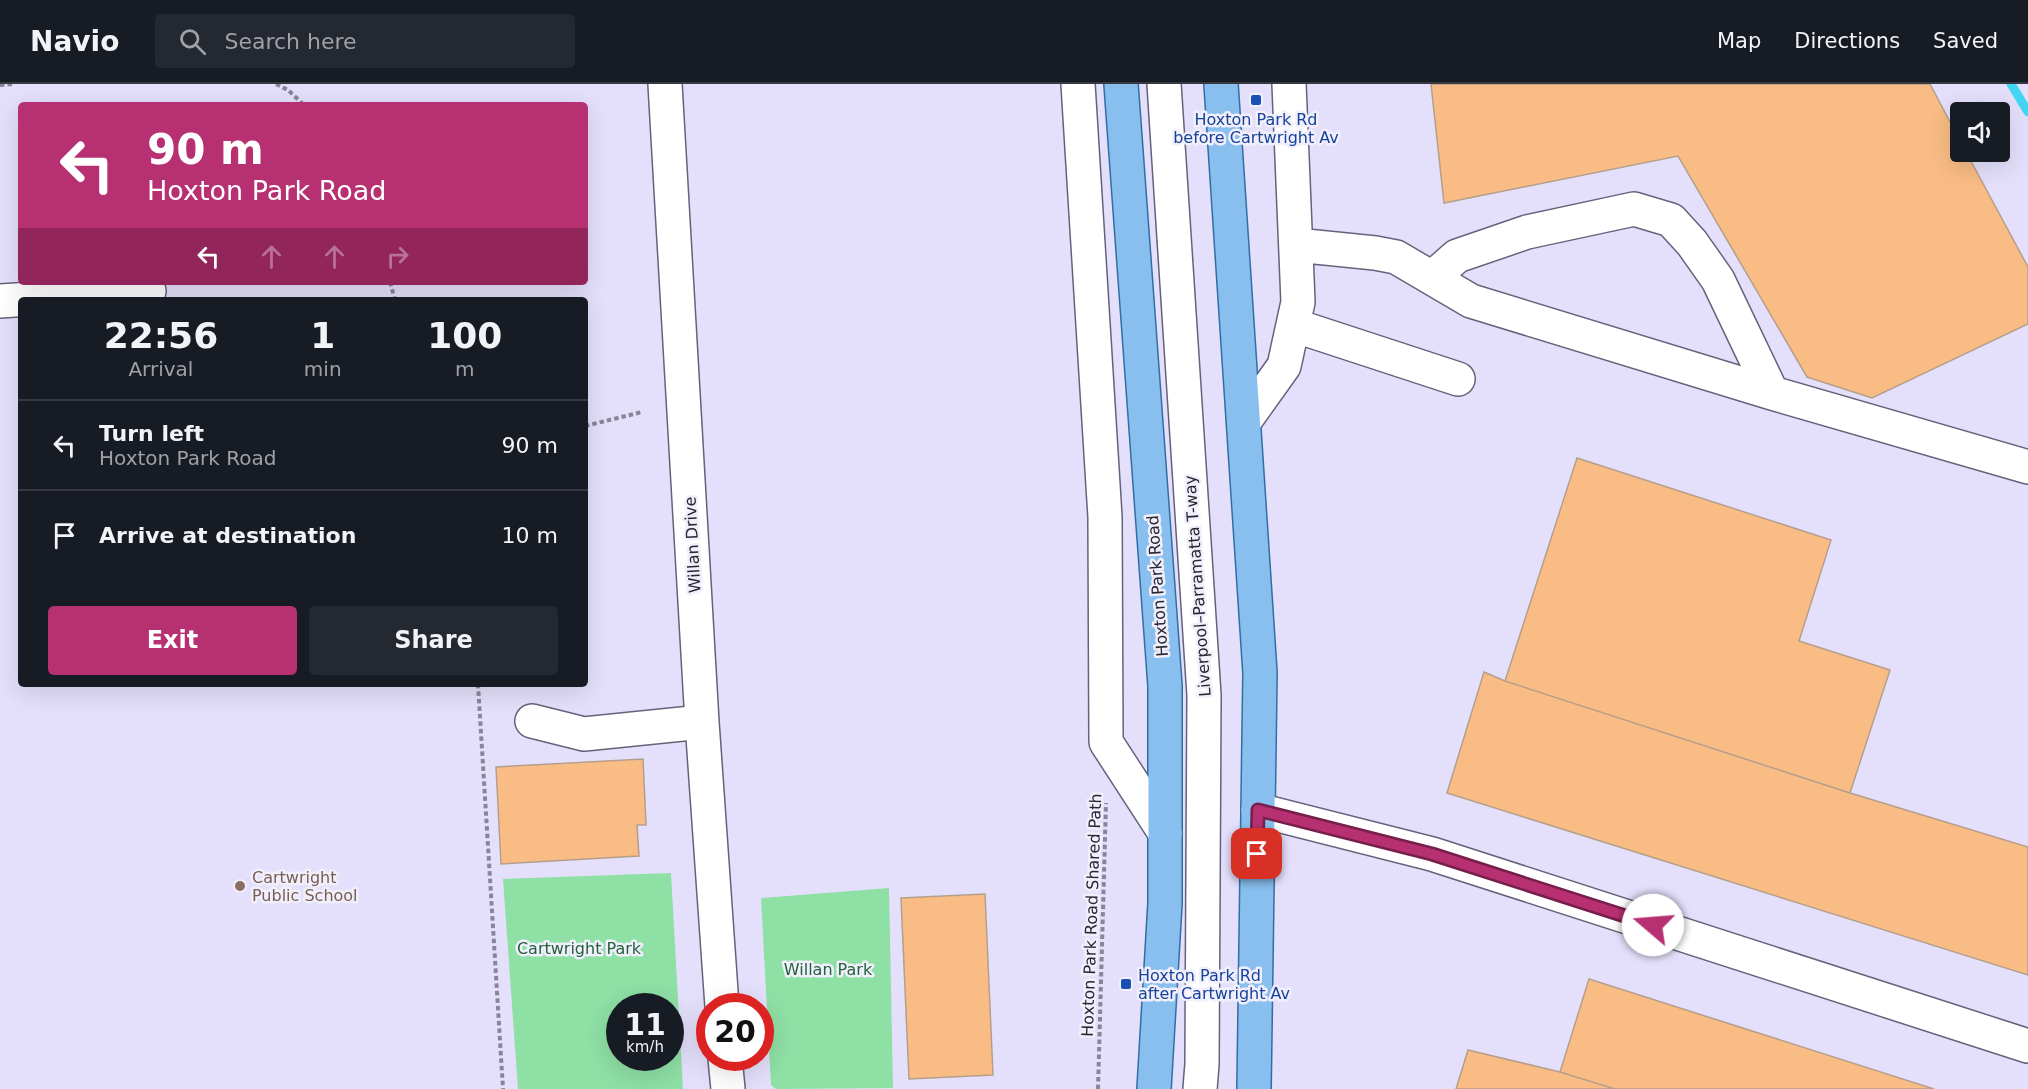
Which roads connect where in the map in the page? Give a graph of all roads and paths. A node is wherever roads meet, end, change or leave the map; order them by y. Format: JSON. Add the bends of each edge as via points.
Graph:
{"nodes":[{"id":1,"x":13,"y":84,"type":"edge"},
{"id":2,"x":276,"y":84,"type":"edge"},
{"id":3,"x":665,"y":84,"type":"edge"},
{"id":4,"x":1078,"y":84,"type":"edge"},
{"id":5,"x":1121,"y":84,"type":"edge"},
{"id":6,"x":1164,"y":84,"type":"edge"},
{"id":7,"x":1221,"y":84,"type":"edge"},
{"id":8,"x":1289,"y":84,"type":"edge"},
{"id":9,"x":0,"y":85,"type":"edge"},
{"id":10,"x":301,"y":102,"type":"edge"},
{"id":11,"x":1296,"y":244,"type":"junction"},
{"id":12,"x":1432,"y":278,"type":"junction"},
{"id":13,"x":149,"y":291,"type":"dead end"},
{"id":14,"x":60,"y":297,"type":"edge"},
{"id":15,"x":18,"y":300,"type":"edge"},
{"id":16,"x":0,"y":301,"type":"edge"},
{"id":17,"x":1293,"y":325,"type":"junction"},
{"id":18,"x":1458,"y":379,"type":"dead end"},
{"id":19,"x":1772,"y":393,"type":"junction"},
{"id":20,"x":642,"y":412,"type":"dead end"},
{"id":21,"x":1244,"y":422,"type":"junction"},
{"id":22,"x":588,"y":425,"type":"edge"},
{"id":23,"x":2028,"y":467,"type":"edge"},
{"id":24,"x":478,"y":687,"type":"edge"},
{"id":25,"x":532,"y":721,"type":"dead end"},
{"id":26,"x":702,"y":722,"type":"junction"},
{"id":27,"x":1106,"y":793,"type":"dead end"},
{"id":28,"x":1258,"y":810,"type":"junction"},
{"id":29,"x":1165,"y":833,"type":"junction"},
{"id":30,"x":721,"y":993,"type":"edge"},
{"id":31,"x":2028,"y":1046,"type":"edge"},
{"id":32,"x":726,"y":1071,"type":"edge"},
{"id":33,"x":502,"y":1089,"type":"edge"},
{"id":34,"x":728,"y":1089,"type":"edge"},
{"id":35,"x":1098,"y":1089,"type":"edge"},
{"id":36,"x":1154,"y":1089,"type":"edge"},
{"id":37,"x":1200,"y":1089,"type":"edge"},
{"id":38,"x":1254,"y":1089,"type":"edge"}],
"edges":[{"from":1,"to":9,"type":"path"},
{"from":2,"to":10,"type":"path"},
{"from":3,"to":26,"type":"street","name":"Willan Drive"},
{"from":4,"to":29,"type":"street","via":[[1105,517],[1106,742]]},
{"from":5,"to":29,"type":"main road","name":"Hoxton Park Road","via":[[1165,686]]},
{"from":6,"to":37,"type":"street","name":"Liverpool–Parramatta T-way","via":[[1204,695]]},
{"from":7,"to":21,"type":"main road"},
{"from":8,"to":11,"type":"street"},
{"from":11,"to":12,"type":"street","via":[[1396,257]]},
{"from":11,"to":17,"type":"street","via":[[1298,303]]},
{"from":12,"to":19,"type":"street","via":[[1471,301]]},
{"from":12,"to":19,"type":"street","via":[[1457,256],[1527,232],[1634,209],[1671,220],[1718,280]]},
{"from":13,"to":14,"type":"street"},
{"from":15,"to":16,"type":"street"},
{"from":17,"to":18,"type":"street"},
{"from":17,"to":21,"type":"street","via":[[1284,366]]},
{"from":19,"to":23,"type":"street"},
{"from":20,"to":22,"type":"path"},
{"from":21,"to":28,"type":"main road","via":[[1260,673]]},
{"from":24,"to":33,"type":"path"},
{"from":25,"to":26,"type":"street","via":[[584,734]]},
{"from":26,"to":30,"type":"street","name":"Willan Drive"},
{"from":27,"to":35,"type":"path","name":"Hoxton Park Road Shared Path"},
{"from":28,"to":31,"type":"street","via":[[1432,854]]},
{"from":28,"to":38,"type":"main road"},
{"from":29,"to":36,"type":"main road","name":"Hoxton Park Road","via":[[1165,903]]},
{"from":32,"to":34,"type":"street"}]}
